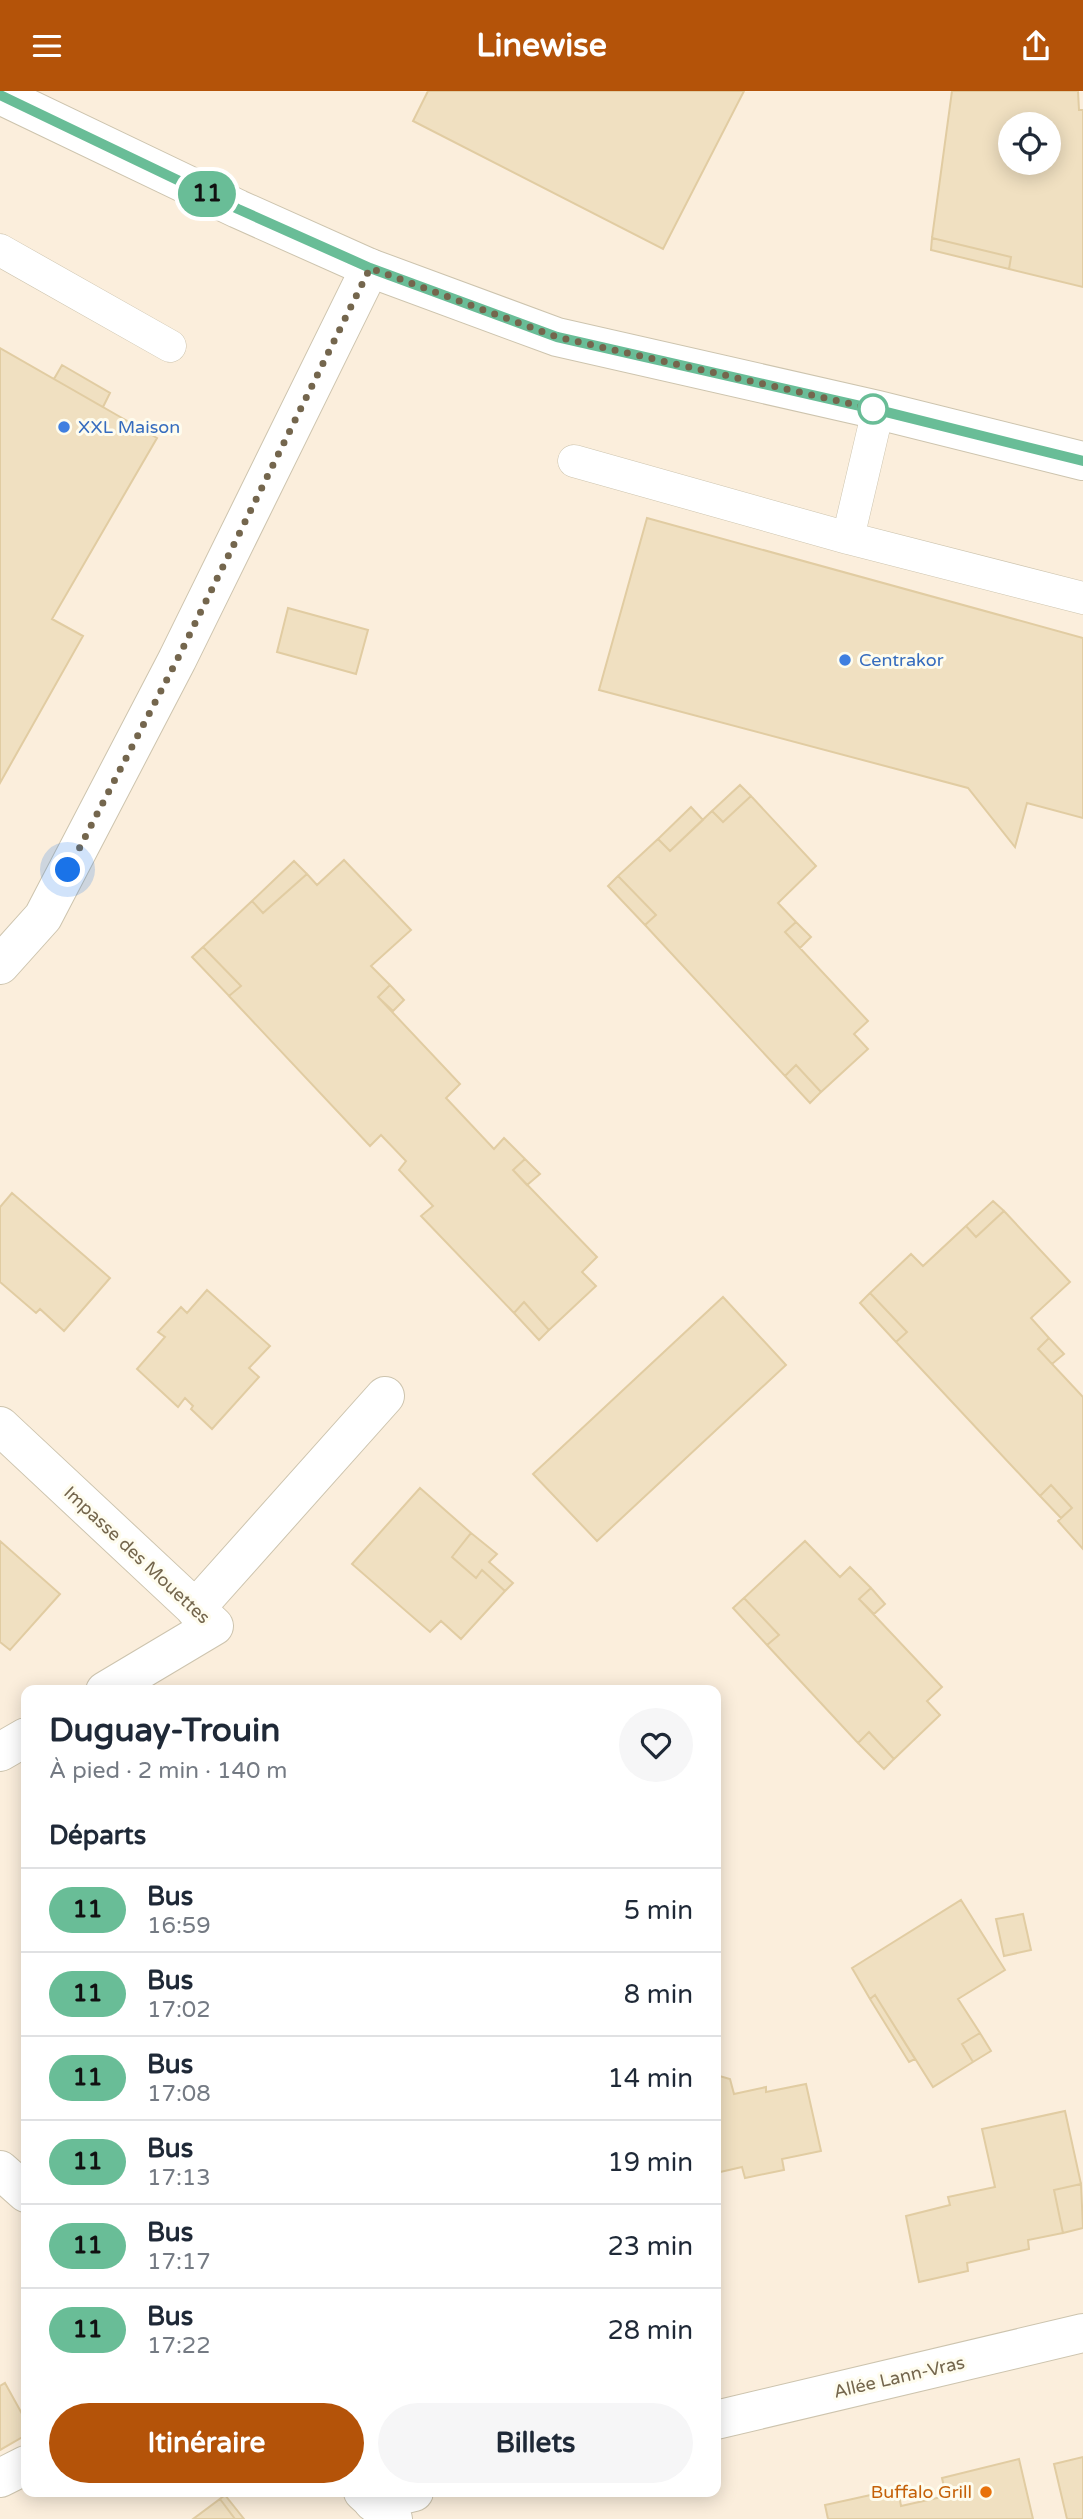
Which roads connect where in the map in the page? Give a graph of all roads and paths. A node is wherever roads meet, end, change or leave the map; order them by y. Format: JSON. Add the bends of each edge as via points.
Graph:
{"nodes":[{"id":1,"x":0,"y":95,"type":"edge"},
{"id":2,"x":0,"y":250,"type":"edge"},
{"id":3,"x":370,"y":268,"type":"junction"},
{"id":4,"x":170,"y":346,"type":"dead end"},
{"id":5,"x":878,"y":410,"type":"junction"},
{"id":6,"x":573,"y":461,"type":"dead end"},
{"id":7,"x":1083,"y":461,"type":"edge"},
{"id":8,"x":848,"y":538,"type":"junction"},
{"id":9,"x":1083,"y":598,"type":"edge"},
{"id":10,"x":0,"y":965,"type":"edge"},
{"id":11,"x":385,"y":1396,"type":"dead end"},
{"id":12,"x":0,"y":1426,"type":"edge"},
{"id":13,"x":195,"y":1609,"type":"junction"},
{"id":14,"x":115,"y":1685,"type":"edge"},
{"id":15,"x":21,"y":1740,"type":"edge"},
{"id":16,"x":0,"y":1752,"type":"edge"},
{"id":17,"x":0,"y":2170,"type":"edge"},
{"id":18,"x":21,"y":2189,"type":"edge"},
{"id":19,"x":1083,"y":2333,"type":"edge"},
{"id":20,"x":721,"y":2419,"type":"edge"},
{"id":21,"x":21,"y":2468,"type":"edge"},
{"id":22,"x":0,"y":2478,"type":"edge"},
{"id":23,"x":398,"y":2497,"type":"edge"},
{"id":24,"x":376,"y":2504,"type":"edge"}],
"edges":[{"from":1,"to":3,"type":"street"},
{"from":2,"to":4,"type":"lane"},
{"from":3,"to":5,"type":"street","via":[[557,337]]},
{"from":3,"to":10,"type":"street","via":[[177,660],[43,917]]},
{"from":5,"to":7,"type":"street"},
{"from":5,"to":8,"type":"lane"},
{"from":6,"to":8,"type":"lane"},
{"from":8,"to":9,"type":"lane"},
{"from":11,"to":13,"type":"street"},
{"from":12,"to":13,"type":"street","name":"Impasse des Mouettes"},
{"from":13,"to":14,"type":"street","name":"Impasse des Mouettes","via":[[214,1626]]},
{"from":15,"to":16,"type":"street"},
{"from":17,"to":18,"type":"street"},
{"from":19,"to":20,"type":"street","name":"Allée Lann-Vras"},
{"from":21,"to":22,"type":"street"},
{"from":23,"to":24,"type":"street"}]}
